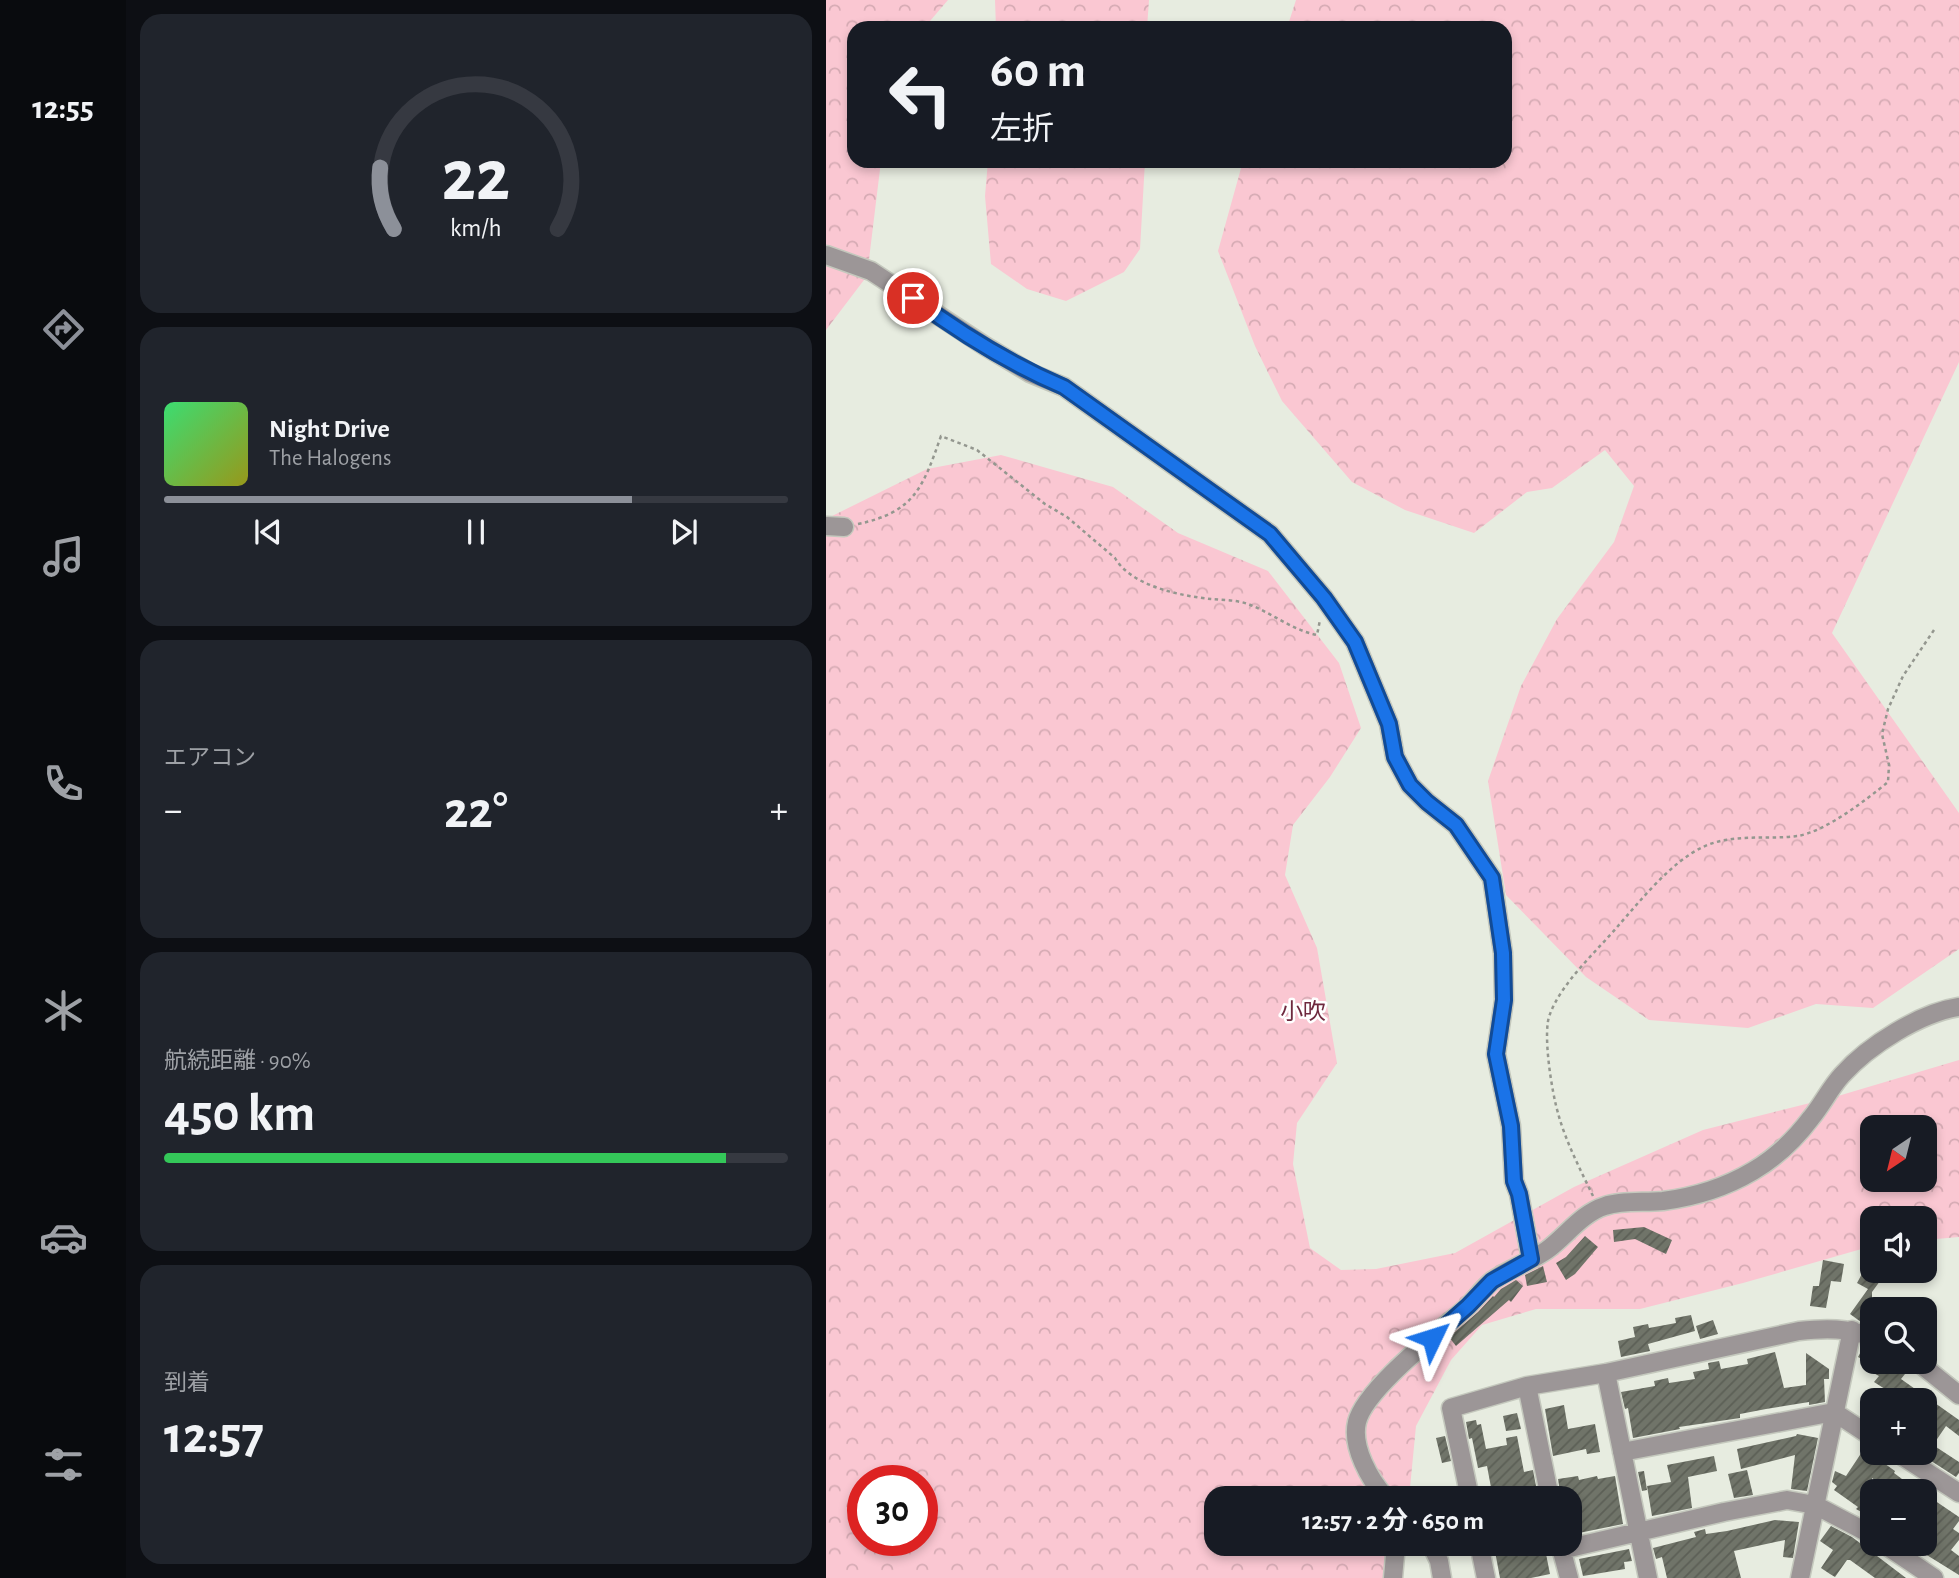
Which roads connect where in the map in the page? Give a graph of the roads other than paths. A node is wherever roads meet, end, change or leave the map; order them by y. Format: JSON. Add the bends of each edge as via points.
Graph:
{"nodes":[{"id":1,"x":826,"y":255,"type":"edge"},
{"id":2,"x":1959,"y":1007,"type":"edge"},
{"id":3,"x":1531,"y":1259,"type":"junction"},
{"id":4,"x":1852,"y":1330,"type":"junction"},
{"id":5,"x":1860,"y":1333,"type":"edge"},
{"id":6,"x":1606,"y":1373,"type":"junction"},
{"id":7,"x":1933,"y":1374,"type":"edge"},
{"id":8,"x":1527,"y":1386,"type":"junction"},
{"id":9,"x":1959,"y":1395,"type":"edge"},
{"id":10,"x":1834,"y":1412,"type":"junction"},
{"id":11,"x":1860,"y":1429,"type":"edge"},
{"id":12,"x":1622,"y":1452,"type":"junction"},
{"id":13,"x":1916,"y":1465,"type":"edge"},
{"id":14,"x":1375,"y":1486,"type":"edge"},
{"id":15,"x":1467,"y":1486,"type":"edge"},
{"id":16,"x":1548,"y":1486,"type":"edge"},
{"id":17,"x":1959,"y":1493,"type":"edge"},
{"id":18,"x":1815,"y":1505,"type":"junction"},
{"id":19,"x":1860,"y":1529,"type":"edge"},
{"id":20,"x":1638,"y":1533,"type":"junction"},
{"id":21,"x":1582,"y":1543,"type":"edge"},
{"id":22,"x":1395,"y":1556,"type":"edge"},
{"id":23,"x":1437,"y":1556,"type":"edge"},
{"id":24,"x":1481,"y":1556,"type":"edge"},
{"id":25,"x":1563,"y":1556,"type":"edge"},
{"id":26,"x":1902,"y":1556,"type":"edge"},
{"id":27,"x":1393,"y":1578,"type":"edge"},
{"id":28,"x":1442,"y":1578,"type":"edge"},
{"id":29,"x":1486,"y":1578,"type":"edge"},
{"id":30,"x":1569,"y":1578,"type":"edge"},
{"id":31,"x":1648,"y":1578,"type":"edge"},
{"id":32,"x":1800,"y":1578,"type":"edge"},
{"id":33,"x":1934,"y":1578,"type":"edge"}],
"edges":[{"from":1,"to":3,"type":"street","via":[[871,271],[955,328],[1030,373],[1064,387],[1103,414],[1270,534],[1332,609],[1355,642],[1389,724],[1395,757],[1410,785],[1456,825],[1492,878],[1503,953],[1504,1000],[1496,1054],[1511,1126],[1514,1181]]},
{"from":2,"to":3,"type":"street","via":[[1909,1024],[1881,1042],[1842,1075],[1810,1120],[1776,1156],[1754,1171],[1707,1191],[1606,1205],[1588,1213]]},
{"from":3,"to":14,"type":"street","via":[[1492,1281],[1385,1381],[1361,1411],[1356,1424],[1358,1445]]},
{"from":4,"to":5,"type":"street"},
{"from":4,"to":6,"type":"street","via":[[1799,1331]]},
{"from":4,"to":10,"type":"street"},
{"from":6,"to":8,"type":"street"},
{"from":6,"to":12,"type":"street"},
{"from":7,"to":9,"type":"street"},
{"from":8,"to":15,"type":"street","via":[[1451,1408]]},
{"from":8,"to":16,"type":"street"},
{"from":10,"to":11,"type":"street"},
{"from":10,"to":12,"type":"street"},
{"from":10,"to":18,"type":"street"},
{"from":12,"to":20,"type":"street"},
{"from":13,"to":17,"type":"street"},
{"from":18,"to":19,"type":"street"},
{"from":18,"to":20,"type":"street","via":[[1787,1500]]},
{"from":18,"to":32,"type":"street"},
{"from":20,"to":21,"type":"street"},
{"from":20,"to":31,"type":"street"},
{"from":22,"to":27,"type":"street"},
{"from":23,"to":28,"type":"street"},
{"from":24,"to":29,"type":"street"},
{"from":25,"to":30,"type":"street"},
{"from":26,"to":33,"type":"street"}]}
